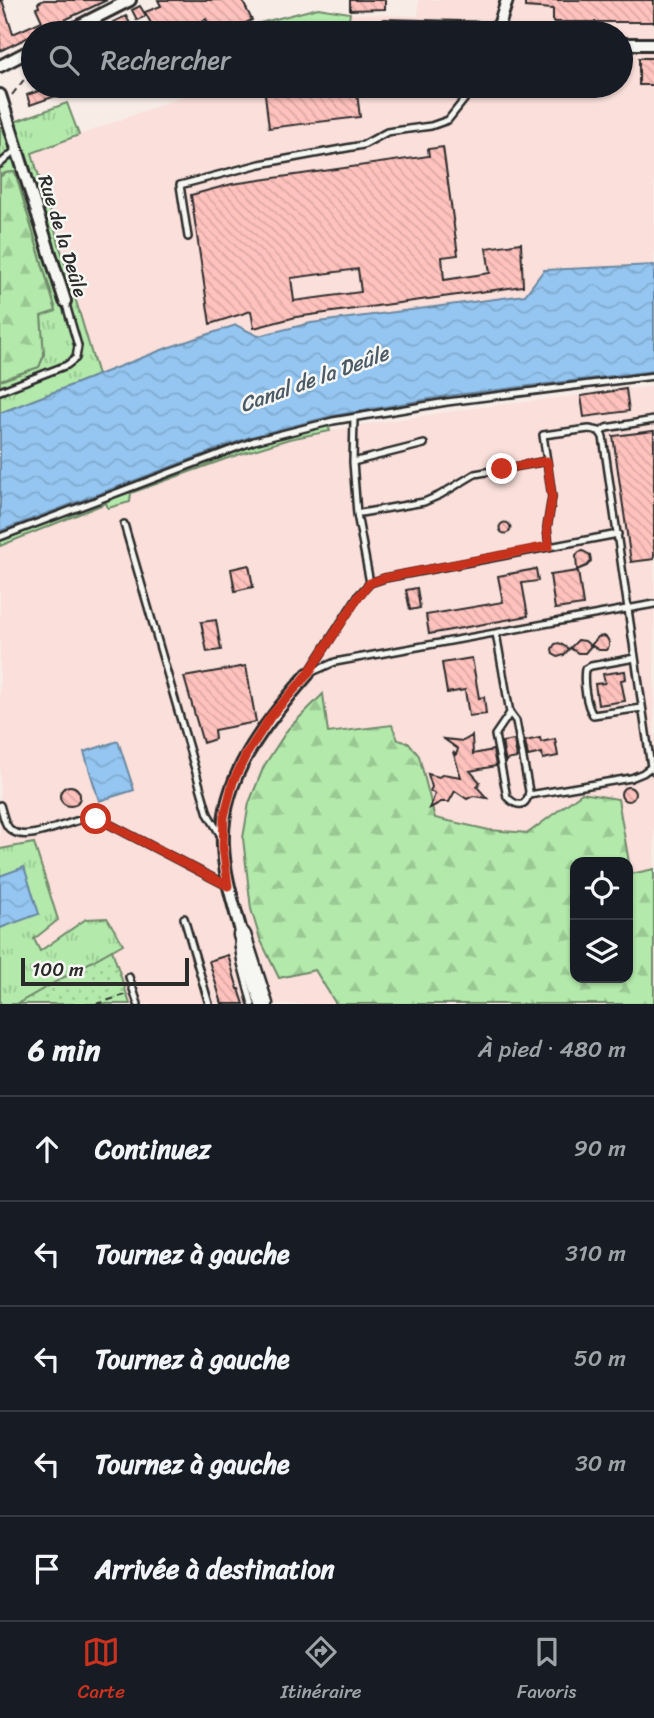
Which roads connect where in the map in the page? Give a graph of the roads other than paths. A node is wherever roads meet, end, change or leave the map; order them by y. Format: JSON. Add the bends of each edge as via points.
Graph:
{"nodes":[{"id":1,"x":130,"y":0,"type":"edge"},
{"id":2,"x":507,"y":0,"type":"edge"},
{"id":3,"x":89,"y":21,"type":"edge"},
{"id":4,"x":502,"y":21,"type":"edge"},
{"id":5,"x":633,"y":44,"type":"edge"},
{"id":6,"x":654,"y":44,"type":"edge"},
{"id":7,"x":21,"y":55,"type":"edge"},
{"id":8,"x":0,"y":66,"type":"edge"},
{"id":9,"x":465,"y":98,"type":"edge"},
{"id":10,"x":2,"y":100,"type":"edge"},
{"id":11,"x":18,"y":148,"type":"junction"},
{"id":12,"x":0,"y":164,"type":"edge"},
{"id":13,"x":188,"y":237,"type":"dead end"},
{"id":14,"x":65,"y":301,"type":"joint"},
{"id":15,"x":654,"y":376,"type":"edge"},
{"id":16,"x":0,"y":391,"type":"edge"},
{"id":17,"x":354,"y":418,"type":"junction"},
{"id":18,"x":654,"y":420,"type":"edge"},
{"id":19,"x":600,"y":433,"type":"junction"},
{"id":20,"x":424,"y":444,"type":"dead end"},
{"id":21,"x":547,"y":461,"type":"junction"},
{"id":22,"x":353,"y":462,"type":"junction"},
{"id":23,"x":361,"y":513,"type":"dead end"},
{"id":24,"x":124,"y":524,"type":"dead end"},
{"id":25,"x":618,"y":534,"type":"junction"},
{"id":26,"x":0,"y":537,"type":"edge"},
{"id":27,"x":549,"y":546,"type":"junction"},
{"id":28,"x":370,"y":583,"type":"junction"},
{"id":29,"x":654,"y":604,"type":"edge"},
{"id":30,"x":628,"y":609,"type":"junction"},
{"id":31,"x":496,"y":633,"type":"junction"},
{"id":32,"x":635,"y":659,"type":"junction"},
{"id":33,"x":308,"y":674,"type":"junction"},
{"id":34,"x":642,"y":708,"type":"junction"},
{"id":35,"x":510,"y":713,"type":"junction"},
{"id":36,"x":652,"y":769,"type":"edge"},
{"id":37,"x":529,"y":795,"type":"junction"},
{"id":38,"x":0,"y":805,"type":"edge"},
{"id":39,"x":223,"y":838,"type":"junction"},
{"id":40,"x":228,"y":886,"type":"junction"},
{"id":41,"x":184,"y":918,"type":"dead end"},
{"id":42,"x":237,"y":918,"type":"junction"},
{"id":43,"x":242,"y":935,"type":"joint"},
{"id":44,"x":130,"y":977,"type":"dead end"},
{"id":45,"x":138,"y":1004,"type":"edge"},
{"id":46,"x":209,"y":1004,"type":"edge"},
{"id":47,"x":253,"y":1004,"type":"edge"},
{"id":48,"x":264,"y":1004,"type":"edge"}],
"edges":[{"from":1,"to":3,"type":"street"},
{"from":2,"to":4,"type":"street"},
{"from":5,"to":6,"type":"street"},
{"from":7,"to":8,"type":"street"},
{"from":9,"to":13,"type":"lane","via":[[448,120],[431,126],[387,132],[363,145],[180,185]]},
{"from":10,"to":11,"type":"street","name":"Rue de la Deûle"},
{"from":11,"to":12,"type":"lane"},
{"from":11,"to":14,"type":"street","name":"Rue de la Deûle"},
{"from":14,"to":16,"type":"lane","name":"Rue de la Deûle","via":[[78,346],[76,358]]},
{"from":15,"to":17,"type":"lane"},
{"from":17,"to":22,"type":"lane"},
{"from":17,"to":26,"type":"lane","via":[[254,441]]},
{"from":18,"to":19,"type":"lane"},
{"from":19,"to":21,"type":"lane","via":[[589,429],[543,435]]},
{"from":19,"to":25,"type":"lane"},
{"from":20,"to":22,"type":"lane"},
{"from":21,"to":23,"type":"lane","via":[[475,474],[424,502]]},
{"from":21,"to":27,"type":"lane","via":[[552,497]]},
{"from":22,"to":28,"type":"lane"},
{"from":24,"to":39,"type":"lane","via":[[208,814]]},
{"from":25,"to":27,"type":"lane"},
{"from":25,"to":30,"type":"lane"},
{"from":27,"to":28,"type":"lane"},
{"from":28,"to":33,"type":"lane"},
{"from":29,"to":30,"type":"lane"},
{"from":30,"to":31,"type":"lane"},
{"from":30,"to":32,"type":"lane"},
{"from":31,"to":33,"type":"lane","via":[[335,662]]},
{"from":31,"to":35,"type":"lane"},
{"from":32,"to":34,"type":"lane"},
{"from":32,"to":34,"type":"lane","via":[[592,666],[585,669],[584,676],[593,715]]},
{"from":33,"to":39,"type":"street","via":[[271,716],[246,755],[226,807]]},
{"from":34,"to":36,"type":"lane"},
{"from":35,"to":37,"type":"lane","via":[[516,721]]},
{"from":35,"to":37,"type":"lane","via":[[495,735],[507,797],[519,804]]},
{"from":36,"to":37,"type":"lane","via":[[631,778]]},
{"from":38,"to":40,"type":"lane","via":[[6,825],[17,834],[96,819]]},
{"from":39,"to":40,"type":"street"},
{"from":40,"to":42,"type":"street"},
{"from":41,"to":46,"type":"lane"},
{"from":42,"to":43,"type":"street"},
{"from":42,"to":47,"type":"lane","via":[[241,963]]},
{"from":43,"to":48,"type":"street"},
{"from":44,"to":45,"type":"lane"}]}
